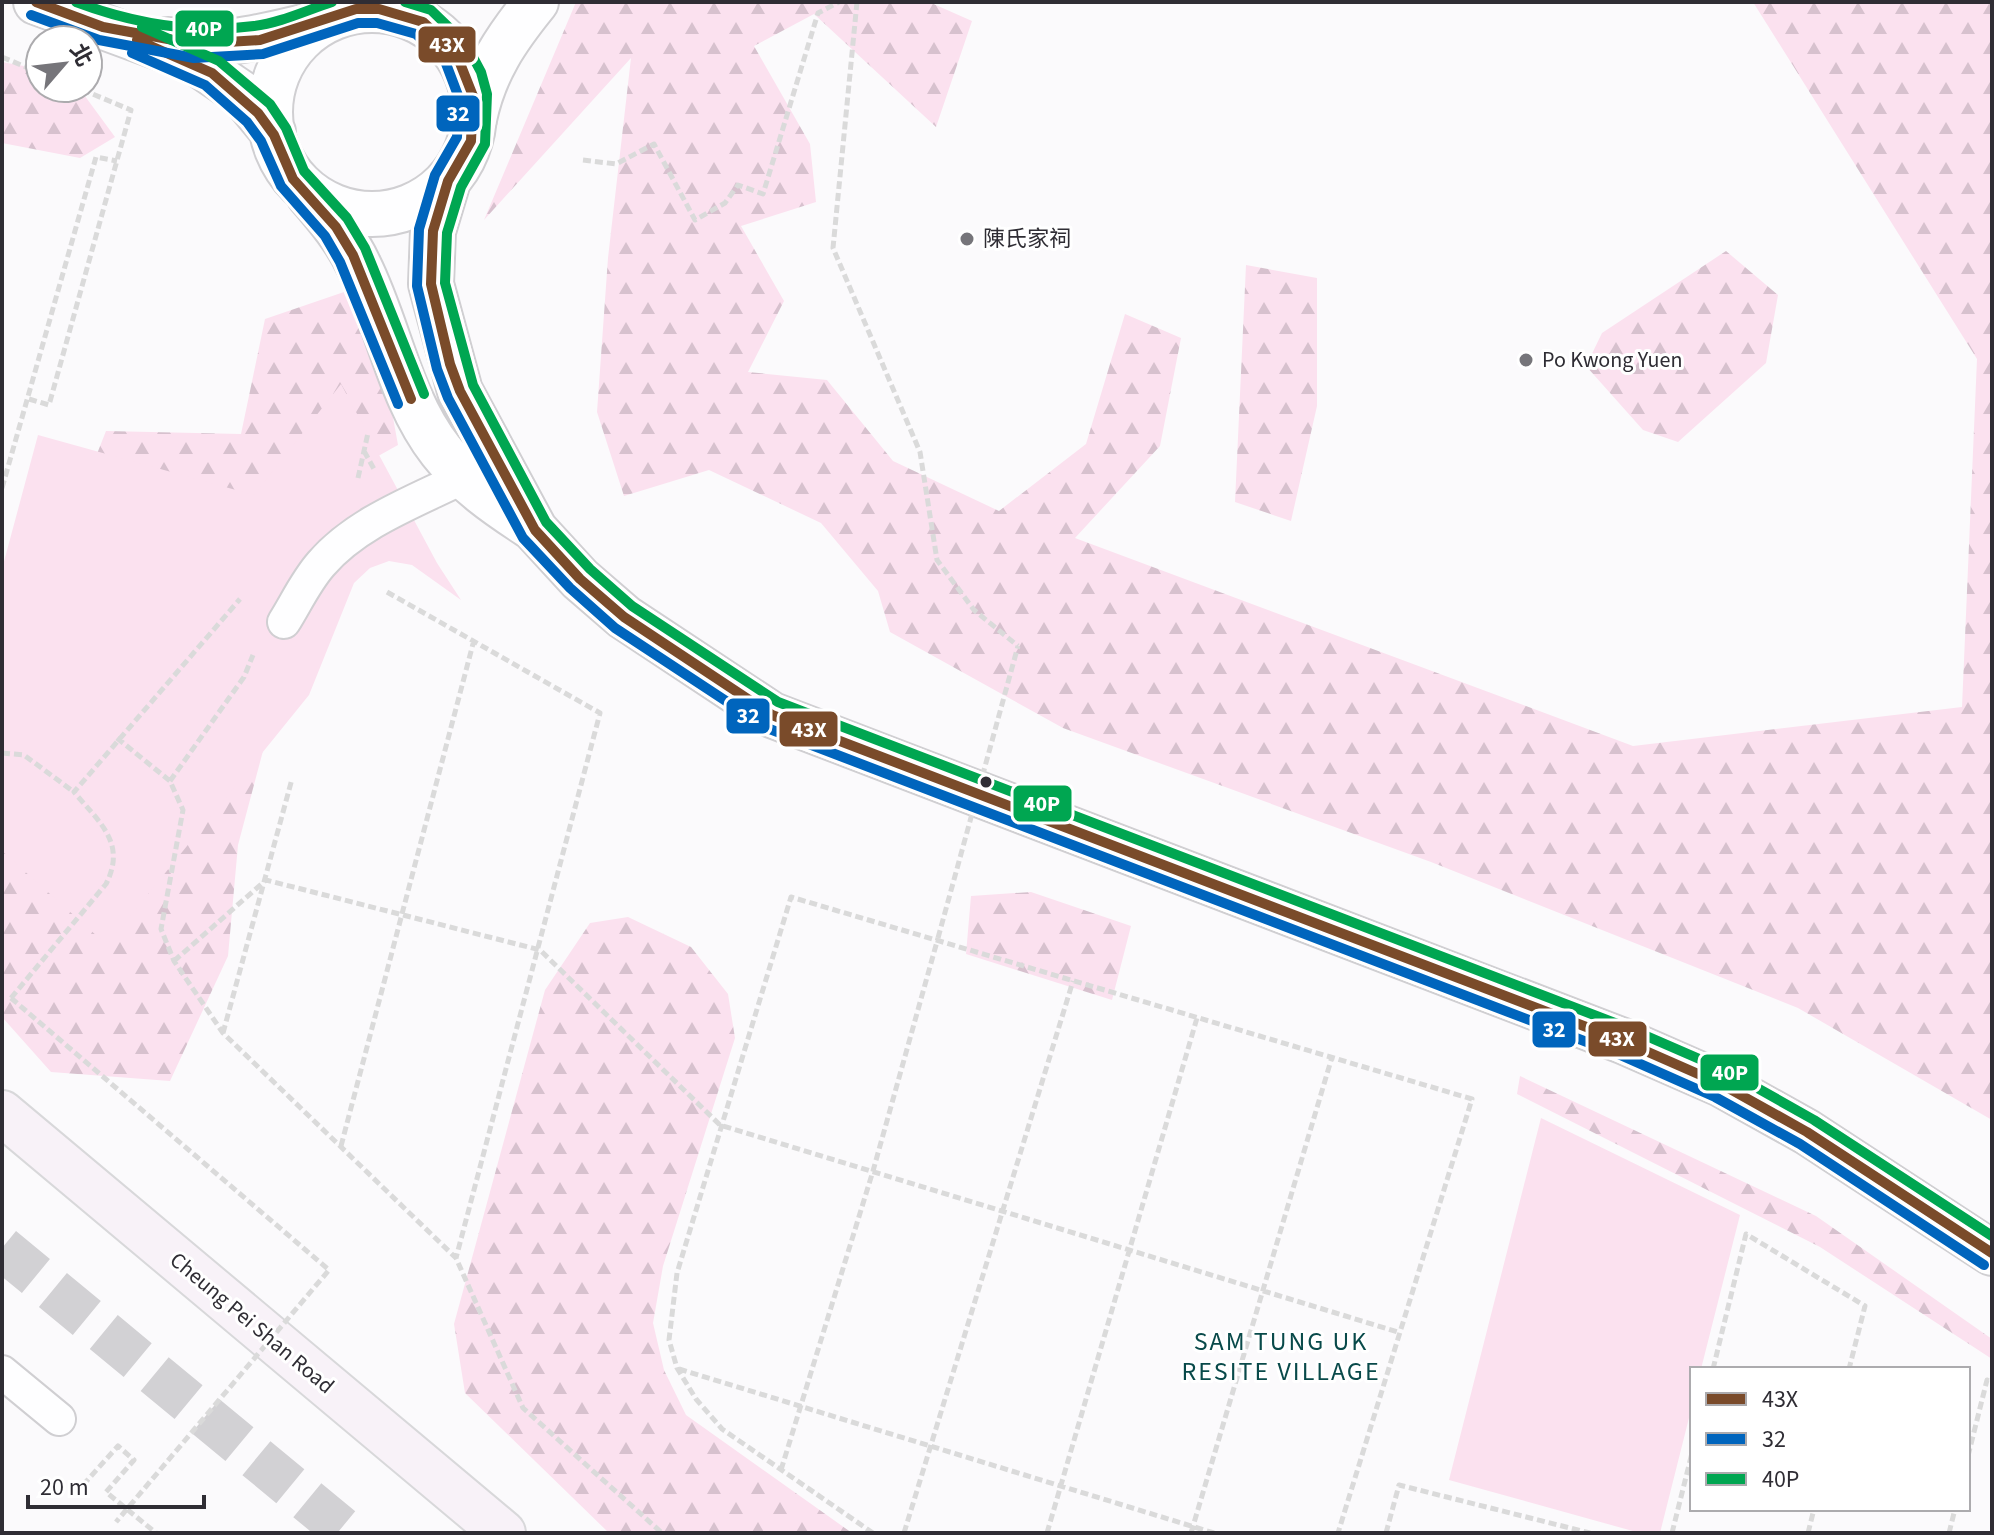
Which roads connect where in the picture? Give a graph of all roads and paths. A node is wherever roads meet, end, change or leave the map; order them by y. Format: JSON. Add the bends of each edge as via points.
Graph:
{"nodes":[{"id":1,"x":36,"y":2,"type":"edge"},
{"id":2,"x":536,"y":2,"type":"edge"},
{"id":3,"x":839,"y":2,"type":"edge"},
{"id":4,"x":857,"y":2,"type":"edge"},
{"id":5,"x":353,"y":12,"type":"edge"},
{"id":6,"x":95,"y":24,"type":"edge"},
{"id":7,"x":104,"y":27,"type":"edge"},
{"id":8,"x":104,"y":27,"type":"edge"},
{"id":9,"x":2,"y":57,"type":"edge"},
{"id":10,"x":24,"y":66,"type":"edge"},
{"id":11,"x":104,"y":99,"type":"edge"},
{"id":12,"x":474,"y":119,"type":"junction"},
{"id":13,"x":273,"y":132,"type":"junction"},
{"id":14,"x":583,"y":160,"type":"dead end"},
{"id":15,"x":117,"y":161,"type":"junction"},
{"id":16,"x":448,"y":181,"type":"junction"},
{"id":17,"x":303,"y":188,"type":"junction"},
{"id":18,"x":29,"y":399,"type":"junction"},
{"id":19,"x":370,"y":425,"type":"dead end"},
{"id":20,"x":464,"y":477,"type":"junction"},
{"id":21,"x":358,"y":480,"type":"dead end"},
{"id":22,"x":2,"y":488,"type":"edge"},
{"id":23,"x":535,"y":530,"type":"junction"},
{"id":24,"x":387,"y":592,"type":"dead end"},
{"id":25,"x":244,"y":594,"type":"dead end"},
{"id":26,"x":284,"y":622,"type":"dead end"},
{"id":27,"x":474,"y":640,"type":"junction"},
{"id":28,"x":255,"y":649,"type":"dead end"},
{"id":29,"x":117,"y":738,"type":"junction"},
{"id":30,"x":2,"y":753,"type":"edge"},
{"id":31,"x":292,"y":779,"type":"dead end"},
{"id":32,"x":170,"y":781,"type":"junction"},
{"id":33,"x":74,"y":792,"type":"junction"},
{"id":34,"x":266,"y":880,"type":"junction"},
{"id":35,"x":401,"y":916,"type":"junction"},
{"id":36,"x":938,"y":938,"type":"junction"},
{"id":37,"x":540,"y":950,"type":"junction"},
{"id":38,"x":174,"y":961,"type":"junction"},
{"id":39,"x":1073,"y":981,"type":"junction"},
{"id":40,"x":1197,"y":1018,"type":"junction"},
{"id":41,"x":223,"y":1033,"type":"junction"},
{"id":42,"x":1332,"y":1057,"type":"junction"},
{"id":43,"x":2,"y":1113,"type":"edge"},
{"id":44,"x":720,"y":1125,"type":"junction"},
{"id":45,"x":341,"y":1146,"type":"junction"},
{"id":46,"x":873,"y":1171,"type":"junction"},
{"id":47,"x":1004,"y":1210,"type":"junction"},
{"id":48,"x":1131,"y":1250,"type":"junction"},
{"id":49,"x":1992,"y":1253,"type":"edge"},
{"id":50,"x":456,"y":1258,"type":"junction"},
{"id":51,"x":1263,"y":1290,"type":"junction"},
{"id":52,"x":1398,"y":1332,"type":"junction"},
{"id":53,"x":1713,"y":1367,"type":"edge"},
{"id":54,"x":1850,"y":1367,"type":"edge"},
{"id":55,"x":677,"y":1368,"type":"junction"},
{"id":56,"x":2,"y":1372,"type":"edge"},
{"id":57,"x":1992,"y":1383,"type":"edge"},
{"id":58,"x":801,"y":1407,"type":"junction"},
{"id":59,"x":59,"y":1419,"type":"dead end"},
{"id":60,"x":932,"y":1447,"type":"junction"},
{"id":61,"x":1970,"y":1448,"type":"edge"},
{"id":62,"x":1690,"y":1461,"type":"edge"},
{"id":63,"x":781,"y":1470,"type":"junction"},
{"id":64,"x":83,"y":1485,"type":"dead end"},
{"id":65,"x":1061,"y":1486,"type":"junction"},
{"id":66,"x":127,"y":1509,"type":"junction"},
{"id":67,"x":1814,"y":1511,"type":"edge"},
{"id":68,"x":1954,"y":1511,"type":"edge"},
{"id":69,"x":116,"y":1522,"type":"dead end"},
{"id":70,"x":1192,"y":1530,"type":"edge"},
{"id":71,"x":156,"y":1533,"type":"edge"},
{"id":72,"x":503,"y":1533,"type":"edge"},
{"id":73,"x":662,"y":1533,"type":"edge"},
{"id":74,"x":873,"y":1533,"type":"edge"},
{"id":75,"x":904,"y":1533,"type":"edge"},
{"id":76,"x":1047,"y":1533,"type":"edge"},
{"id":77,"x":1214,"y":1533,"type":"edge"},
{"id":78,"x":1338,"y":1533,"type":"edge"},
{"id":79,"x":1386,"y":1533,"type":"edge"},
{"id":80,"x":1590,"y":1533,"type":"edge"},
{"id":81,"x":1672,"y":1533,"type":"edge"},
{"id":82,"x":1808,"y":1533,"type":"edge"},
{"id":83,"x":1949,"y":1533,"type":"edge"}],
"edges":[{"from":1,"to":6,"type":"street"},
{"from":2,"to":12,"type":"street","via":[[494,58],[481,84]]},
{"from":3,"to":14,"type":"path","via":[[818,13],[763,194],[738,185],[725,203],[695,220],[654,144],[616,164]]},
{"from":4,"to":36,"type":"path","bridge":true,"via":[[833,248],[920,452],[937,560],[974,610],[1018,646]]},
{"from":5,"to":7,"type":"street","via":[[260,40],[223,45]]},
{"from":5,"to":12,"type":"street","via":[[401,13],[441,36],[468,77]]},
{"from":5,"to":13,"type":"street","via":[[296,42],[273,81]]},
{"from":8,"to":13,"type":"street","via":[[191,59],[219,76],[241,93]]},
{"from":9,"to":10,"type":"path"},
{"from":11,"to":15,"type":"path","via":[[131,110]]},
{"from":12,"to":16,"type":"street","via":[[471,141]]},
{"from":13,"to":17,"type":"street","via":[[288,171]]},
{"from":15,"to":18,"type":"path","via":[[96,157]]},
{"from":15,"to":18,"type":"path","via":[[49,405]]},
{"from":16,"to":17,"type":"street","via":[[431,196],[388,214],[344,211]]},
{"from":16,"to":23,"type":"street","via":[[433,231],[431,284],[437,317],[460,391]]},
{"from":17,"to":20,"type":"street","via":[[359,265],[414,408]]},
{"from":18,"to":22,"type":"path"},
{"from":19,"to":21,"type":"path"},
{"from":20,"to":23,"type":"street"},
{"from":20,"to":26,"type":"lane","via":[[367,526],[334,550]]},
{"from":23,"to":49,"type":"street","via":[[624,617],[772,715],[1623,1041],[1707,1078],[1807,1132]]},
{"from":24,"to":27,"type":"path"},
{"from":25,"to":29,"type":"path"},
{"from":27,"to":35,"type":"path"},
{"from":27,"to":37,"type":"path","via":[[600,713]]},
{"from":28,"to":32,"type":"path","via":[[244,677]]},
{"from":29,"to":32,"type":"path"},
{"from":29,"to":33,"type":"path"},
{"from":30,"to":33,"type":"path","via":[[24,755]]},
{"from":31,"to":34,"type":"path"},
{"from":32,"to":38,"type":"path","via":[[183,810],[161,929]]},
{"from":33,"to":66,"type":"path","bridge":true,"via":[[104,827],[114,847],[115,867],[11,998],[329,1270]]},
{"from":34,"to":35,"type":"path"},
{"from":34,"to":38,"type":"path"},
{"from":34,"to":41,"type":"path"},
{"from":35,"to":37,"type":"path"},
{"from":35,"to":45,"type":"path"},
{"from":36,"to":39,"type":"path"},
{"from":36,"to":44,"type":"path","via":[[791,897]]},
{"from":36,"to":46,"type":"path"},
{"from":37,"to":44,"type":"path"},
{"from":37,"to":50,"type":"path"},
{"from":38,"to":41,"type":"path"},
{"from":39,"to":40,"type":"path"},
{"from":39,"to":47,"type":"path"},
{"from":40,"to":42,"type":"path"},
{"from":40,"to":48,"type":"path"},
{"from":41,"to":45,"type":"path"},
{"from":42,"to":51,"type":"path"},
{"from":42,"to":52,"type":"path","via":[[1472,1099]]},
{"from":43,"to":72,"type":"highway","name":"Cheung Pei Shan Road"},
{"from":44,"to":46,"type":"path"},
{"from":44,"to":55,"type":"path","via":[[677,1273],[669,1340]]},
{"from":45,"to":50,"type":"path"},
{"from":46,"to":47,"type":"path"},
{"from":46,"to":58,"type":"path"},
{"from":47,"to":48,"type":"path"},
{"from":47,"to":60,"type":"path"},
{"from":48,"to":51,"type":"path"},
{"from":48,"to":65,"type":"path"},
{"from":50,"to":73,"type":"path","via":[[523,1408]]},
{"from":51,"to":52,"type":"path"},
{"from":51,"to":70,"type":"path"},
{"from":52,"to":78,"type":"path"},
{"from":53,"to":54,"type":"path","via":[[1746,1234],[1865,1306]]},
{"from":55,"to":58,"type":"path"},
{"from":55,"to":63,"type":"path","via":[[722,1429]]},
{"from":56,"to":59,"type":"lane"},
{"from":57,"to":61,"type":"path","via":[[1987,1380]]},
{"from":58,"to":60,"type":"path"},
{"from":58,"to":63,"type":"path"},
{"from":60,"to":65,"type":"path"},
{"from":60,"to":75,"type":"path"},
{"from":62,"to":81,"type":"path"},
{"from":63,"to":74,"type":"path"},
{"from":64,"to":66,"type":"path","via":[[118,1446],[134,1460],[106,1492]]},
{"from":65,"to":70,"type":"path"},
{"from":65,"to":76,"type":"path"},
{"from":66,"to":69,"type":"path","bridge":true},
{"from":66,"to":71,"type":"path"},
{"from":67,"to":82,"type":"path"},
{"from":68,"to":83,"type":"path"},
{"from":70,"to":77,"type":"path"},
{"from":79,"to":80,"type":"path","via":[[1399,1485]]}]}
